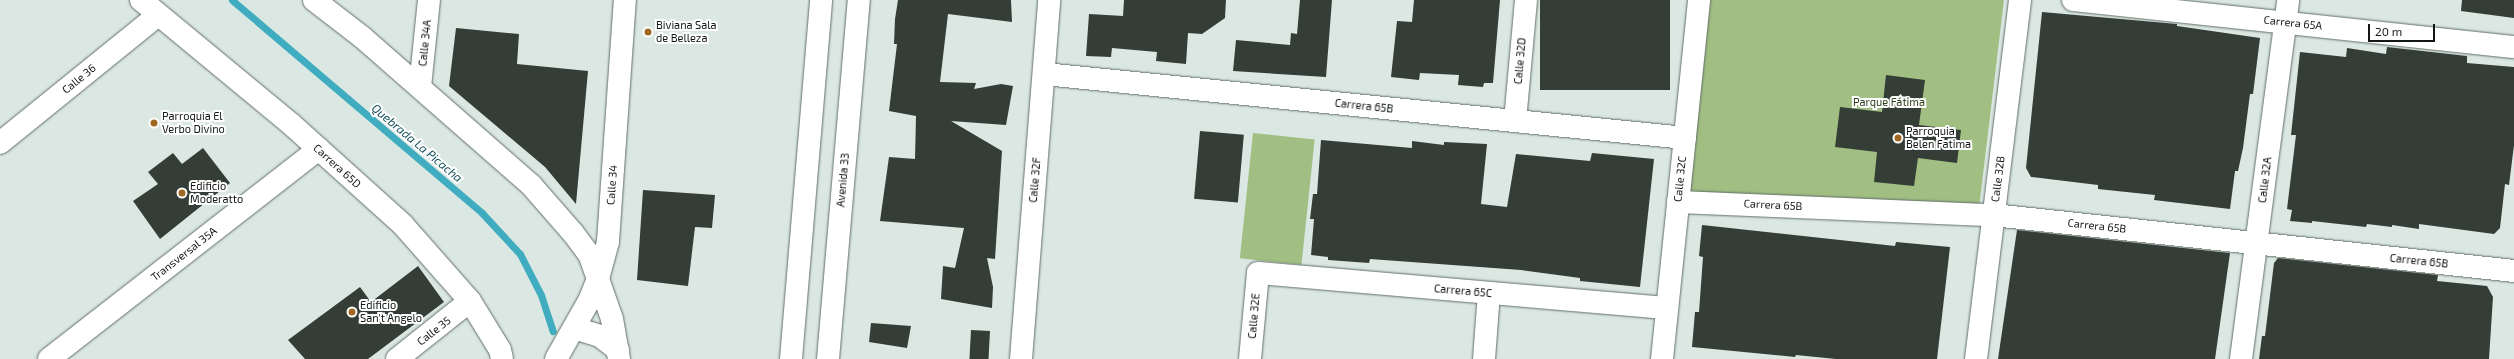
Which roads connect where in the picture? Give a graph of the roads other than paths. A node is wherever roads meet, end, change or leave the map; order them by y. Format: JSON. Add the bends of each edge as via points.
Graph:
{"nodes":[{"id":1,"x":141,"y":0,"type":"edge"},
{"id":2,"x":314,"y":0,"type":"edge"},
{"id":3,"x":429,"y":0,"type":"edge"},
{"id":4,"x":625,"y":0,"type":"edge"},
{"id":5,"x":820,"y":0,"type":"edge"},
{"id":6,"x":859,"y":0,"type":"edge"},
{"id":7,"x":1050,"y":0,"type":"edge"},
{"id":8,"x":1526,"y":0,"type":"edge"},
{"id":9,"x":1699,"y":0,"type":"edge"},
{"id":10,"x":2020,"y":0,"type":"edge"},
{"id":11,"x":2073,"y":0,"type":"edge"},
{"id":12,"x":2288,"y":0,"type":"edge"},
{"id":13,"x":158,"y":15,"type":"junction"},
{"id":14,"x":2286,"y":22,"type":"junction"},
{"id":15,"x":2514,"y":47,"type":"edge"},
{"id":16,"x":1044,"y":74,"type":"junction"},
{"id":17,"x":420,"y":87,"type":"junction"},
{"id":18,"x":1515,"y":121,"type":"junction"},
{"id":19,"x":1685,"y":138,"type":"junction"},
{"id":20,"x":0,"y":143,"type":"edge"},
{"id":21,"x":319,"y":149,"type":"junction"},
{"id":22,"x":1678,"y":202,"type":"junction"},
{"id":23,"x":610,"y":207,"type":"junction"},
{"id":24,"x":1993,"y":215,"type":"junction"},
{"id":25,"x":575,"y":235,"type":"junction"},
{"id":26,"x":2256,"y":244,"type":"junction"},
{"id":27,"x":2514,"y":271,"type":"edge"},
{"id":28,"x":1258,"y":273,"type":"joint"},
{"id":29,"x":598,"y":279,"type":"junction"},
{"id":30,"x":1489,"y":293,"type":"junction"},
{"id":31,"x":470,"y":301,"type":"junction"},
{"id":32,"x":1667,"y":308,"type":"junction"},
{"id":33,"x":574,"y":328,"type":"junction"},
{"id":34,"x":619,"y":355,"type":"edge"},
{"id":35,"x":49,"y":359,"type":"edge"},
{"id":36,"x":397,"y":359,"type":"edge"},
{"id":37,"x":502,"y":359,"type":"edge"},
{"id":38,"x":556,"y":359,"type":"edge"},
{"id":39,"x":791,"y":359,"type":"edge"},
{"id":40,"x":828,"y":359,"type":"edge"},
{"id":41,"x":1021,"y":359,"type":"edge"},
{"id":42,"x":1250,"y":359,"type":"edge"},
{"id":43,"x":1484,"y":359,"type":"edge"},
{"id":44,"x":1662,"y":359,"type":"edge"},
{"id":45,"x":1976,"y":359,"type":"edge"},
{"id":46,"x":2241,"y":359,"type":"edge"}],
"edges":[{"from":1,"to":13,"type":"street","name":"Carrera 65D"},
{"from":2,"to":17,"type":"street","via":[[362,36]]},
{"from":3,"to":17,"type":"street","name":"Calle 34A"},
{"from":4,"to":23,"type":"street","name":"Calle 34"},
{"from":5,"to":39,"type":"street"},
{"from":6,"to":40,"type":"street","name":"Avenida 33"},
{"from":7,"to":16,"type":"street","name":"Calle 32F"},
{"from":8,"to":18,"type":"street","name":"Calle 32D"},
{"from":9,"to":19,"type":"street","name":"Calle 32C"},
{"from":10,"to":24,"type":"street","name":"Calle 32B"},
{"from":11,"to":14,"type":"street","name":"Carrera 65A"},
{"from":12,"to":14,"type":"street","name":"Calle 32A"},
{"from":13,"to":20,"type":"street","name":"Calle 36"},
{"from":13,"to":21,"type":"street","name":"Carrera 65D"},
{"from":14,"to":15,"type":"street","name":"Carrera 65A"},
{"from":14,"to":26,"type":"street","name":"Calle 32A"},
{"from":16,"to":18,"type":"street","name":"Carrera 65B"},
{"from":16,"to":41,"type":"street","name":"Calle 32F"},
{"from":17,"to":25,"type":"street","via":[[531,185]]},
{"from":18,"to":19,"type":"street","name":"Carrera 65B"},
{"from":19,"to":22,"type":"street","name":"Calle 32C"},
{"from":21,"to":31,"type":"street","name":"Carrera 65D","via":[[403,226]]},
{"from":21,"to":35,"type":"street","name":"Transversal 35A"},
{"from":22,"to":24,"type":"street","name":"Carrera 65B"},
{"from":22,"to":32,"type":"street","name":"Calle 32C"},
{"from":23,"to":25,"type":"street","via":[[600,219]]},
{"from":23,"to":29,"type":"street","name":"Calle 34","via":[[608,241]]},
{"from":24,"to":26,"type":"street","name":"Carrera 65B"},
{"from":24,"to":45,"type":"street","name":"Calle 32B"},
{"from":25,"to":29,"type":"street","via":[[589,254]]},
{"from":26,"to":27,"type":"street","name":"Carrera 65B"},
{"from":26,"to":46,"type":"street","name":"Calle 32A"},
{"from":28,"to":30,"type":"street","name":"Carrera 65C"},
{"from":28,"to":42,"type":"street","name":"Calle 32E"},
{"from":29,"to":33,"type":"street","name":"Calle 34"},
{"from":29,"to":34,"type":"street","via":[[612,319]]},
{"from":30,"to":32,"type":"street","name":"Carrera 65C"},
{"from":30,"to":43,"type":"street"},
{"from":31,"to":36,"type":"street","name":"Calle 35"},
{"from":31,"to":37,"type":"street","name":"Carrera 65D","via":[[500,350]]},
{"from":32,"to":44,"type":"street","name":"Calle 32C"},
{"from":33,"to":34,"type":"street","via":[[600,336]]},
{"from":33,"to":38,"type":"street","name":"Calle 34"}]}
